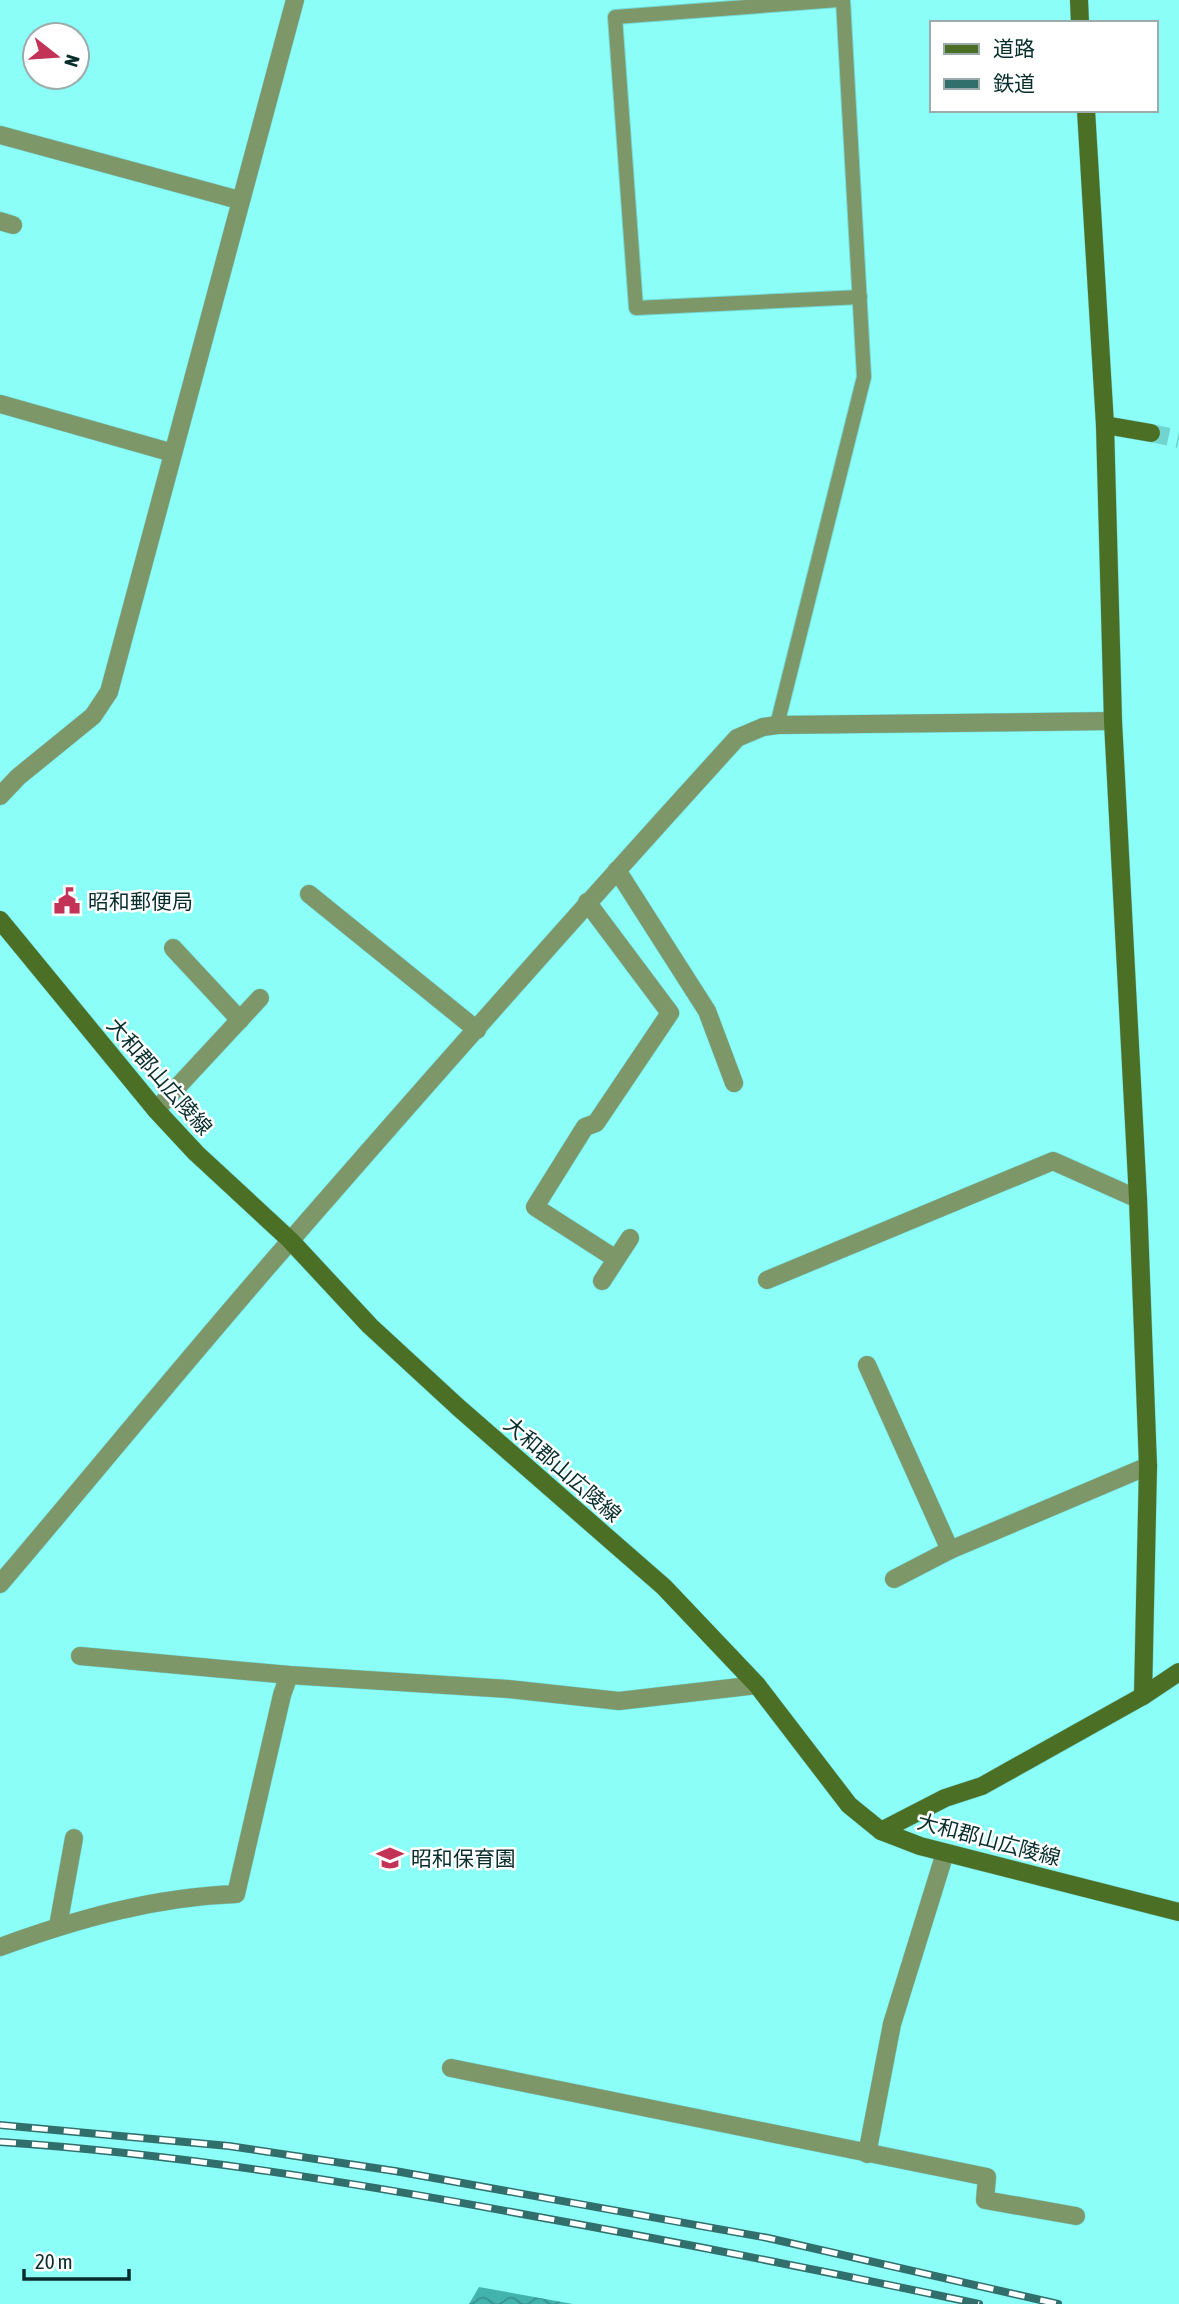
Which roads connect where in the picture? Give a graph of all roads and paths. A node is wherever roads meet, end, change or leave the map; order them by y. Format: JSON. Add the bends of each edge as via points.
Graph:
{"nodes":[{"id":1,"x":295,"y":0,"type":"edge"},
{"id":2,"x":840,"y":0,"type":"edge"},
{"id":3,"x":1079,"y":0,"type":"edge"},
{"id":4,"x":1080,"y":21,"type":"edge"},
{"id":5,"x":1086,"y":112,"type":"edge"},
{"id":6,"x":0,"y":135,"type":"edge"},
{"id":7,"x":239,"y":200,"type":"junction"},
{"id":8,"x":860,"y":298,"type":"junction"},
{"id":9,"x":0,"y":404,"type":"edge"},
{"id":10,"x":1105,"y":425,"type":"junction"},
{"id":11,"x":1151,"y":433,"type":"tunnel mouth"},
{"id":12,"x":173,"y":453,"type":"junction"},
{"id":13,"x":1113,"y":721,"type":"junction"},
{"id":14,"x":777,"y":725,"type":"junction"},
{"id":15,"x":0,"y":796,"type":"edge"},
{"id":16,"x":617,"y":870,"type":"junction"},
{"id":17,"x":309,"y":894,"type":"dead end"},
{"id":18,"x":587,"y":902,"type":"junction"},
{"id":19,"x":0,"y":920,"type":"edge"},
{"id":20,"x":173,"y":948,"type":"dead end"},
{"id":21,"x":260,"y":998,"type":"dead end"},
{"id":22,"x":240,"y":1020,"type":"junction"},
{"id":23,"x":477,"y":1030,"type":"junction"},
{"id":24,"x":734,"y":1083,"type":"dead end"},
{"id":25,"x":156,"y":1110,"type":"junction"},
{"id":26,"x":1138,"y":1199,"type":"junction"},
{"id":27,"x":629,"y":1238,"type":"dead end"},
{"id":28,"x":290,"y":1240,"type":"junction"},
{"id":29,"x":616,"y":1259,"type":"junction"},
{"id":30,"x":767,"y":1280,"type":"dead end"},
{"id":31,"x":602,"y":1281,"type":"dead end"},
{"id":32,"x":867,"y":1365,"type":"dead end"},
{"id":33,"x":1148,"y":1466,"type":"junction"},
{"id":34,"x":950,"y":1550,"type":"junction"},
{"id":35,"x":894,"y":1580,"type":"dead end"},
{"id":36,"x":0,"y":1584,"type":"edge"},
{"id":37,"x":80,"y":1656,"type":"dead end"},
{"id":38,"x":1179,"y":1672,"type":"edge"},
{"id":39,"x":289,"y":1675,"type":"junction"},
{"id":40,"x":757,"y":1685,"type":"junction"},
{"id":41,"x":1143,"y":1696,"type":"junction"},
{"id":42,"x":881,"y":1831,"type":"junction"},
{"id":43,"x":74,"y":1838,"type":"dead end"},
{"id":44,"x":944,"y":1853,"type":"junction"},
{"id":45,"x":1179,"y":1912,"type":"edge"},
{"id":46,"x":58,"y":1926,"type":"junction"},
{"id":47,"x":0,"y":1947,"type":"edge"},
{"id":48,"x":451,"y":2068,"type":"dead end"},
{"id":49,"x":867,"y":2154,"type":"junction"},
{"id":50,"x":1076,"y":2216,"type":"dead end"}],
"edges":[{"from":1,"to":7,"type":"street"},
{"from":2,"to":8,"type":"lane"},
{"from":2,"to":8,"type":"lane","via":[[615,17],[636,308]]},
{"from":3,"to":4,"type":"street"},
{"from":5,"to":10,"type":"street"},
{"from":6,"to":7,"type":"street"},
{"from":7,"to":12,"type":"street"},
{"from":8,"to":14,"type":"lane","via":[[864,377]]},
{"from":9,"to":12,"type":"street"},
{"from":10,"to":11,"type":"street"},
{"from":10,"to":13,"type":"street"},
{"from":12,"to":15,"type":"street","via":[[108,692],[93,716]]},
{"from":13,"to":14,"type":"street"},
{"from":13,"to":26,"type":"street"},
{"from":14,"to":16,"type":"street","via":[[737,738]]},
{"from":16,"to":18,"type":"street"},
{"from":16,"to":24,"type":"street","via":[[707,1012]]},
{"from":17,"to":23,"type":"street"},
{"from":18,"to":23,"type":"street"},
{"from":18,"to":29,"type":"street","via":[[670,1013],[596,1123],[585,1127],[535,1207]]},
{"from":19,"to":25,"type":"street","name":"大和郡山広陵線"},
{"from":20,"to":22,"type":"street"},
{"from":21,"to":22,"type":"street"},
{"from":22,"to":25,"type":"street"},
{"from":23,"to":28,"type":"street"},
{"from":25,"to":28,"type":"street","name":"大和郡山広陵線"},
{"from":26,"to":30,"type":"street","via":[[1053,1161]]},
{"from":26,"to":33,"type":"street"},
{"from":27,"to":29,"type":"street"},
{"from":28,"to":36,"type":"street"},
{"from":28,"to":40,"type":"street","name":"大和郡山広陵線","via":[[370,1326],[664,1587]]},
{"from":29,"to":31,"type":"street"},
{"from":32,"to":34,"type":"street"},
{"from":33,"to":34,"type":"street"},
{"from":33,"to":41,"type":"street"},
{"from":34,"to":35,"type":"street"},
{"from":37,"to":39,"type":"street"},
{"from":38,"to":41,"type":"street"},
{"from":39,"to":40,"type":"street","via":[[619,1701]]},
{"from":39,"to":46,"type":"street","via":[[236,1894],[115,1910]]},
{"from":40,"to":42,"type":"street","name":"大和郡山広陵線","via":[[849,1805]]},
{"from":41,"to":42,"type":"street","via":[[982,1786],[945,1798]]},
{"from":42,"to":44,"type":"street","name":"大和郡山広陵線"},
{"from":43,"to":46,"type":"street"},
{"from":44,"to":45,"type":"street","name":"大和郡山広陵線"},
{"from":44,"to":49,"type":"street","via":[[892,2024]]},
{"from":46,"to":47,"type":"street"},
{"from":48,"to":49,"type":"street"},
{"from":49,"to":50,"type":"street","via":[[987,2177],[985,2200]]}]}
